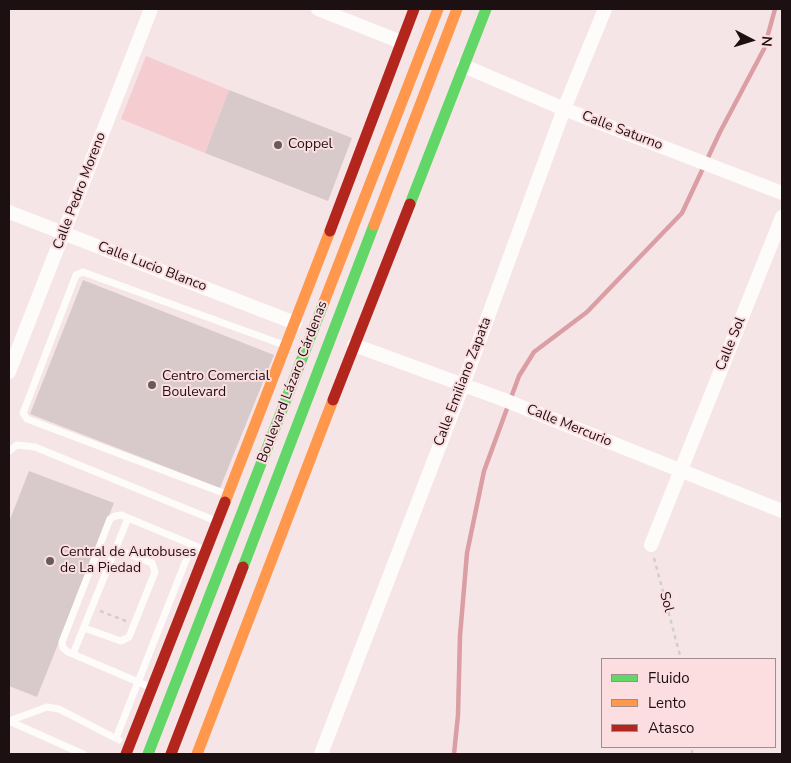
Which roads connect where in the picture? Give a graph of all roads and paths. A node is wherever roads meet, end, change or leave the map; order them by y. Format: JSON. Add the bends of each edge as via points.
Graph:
{"nodes":[{"id":1,"x":151,"y":9,"type":"edge"},
{"id":2,"x":318,"y":9,"type":"edge"},
{"id":3,"x":414,"y":9,"type":"edge"},
{"id":4,"x":438,"y":9,"type":"edge"},
{"id":5,"x":457,"y":9,"type":"edge"},
{"id":6,"x":486,"y":9,"type":"edge"},
{"id":7,"x":605,"y":9,"type":"edge"},
{"id":8,"x":401,"y":42,"type":"junction"},
{"id":9,"x":464,"y":66,"type":"junction"},
{"id":10,"x":564,"y":109,"type":"junction"},
{"id":11,"x":782,"y":193,"type":"edge"},
{"id":12,"x":9,"y":212,"type":"edge"},
{"id":13,"x":782,"y":217,"type":"edge"},
{"id":14,"x":64,"y":233,"type":"junction"},
{"id":15,"x":295,"y":323,"type":"junction"},
{"id":16,"x":354,"y":345,"type":"junction"},
{"id":17,"x":286,"y":346,"type":"junction"},
{"id":18,"x":9,"y":372,"type":"edge"},
{"id":19,"x":463,"y":385,"type":"junction"},
{"id":20,"x":9,"y":451,"type":"edge"},
{"id":21,"x":680,"y":471,"type":"junction"},
{"id":22,"x":228,"y":495,"type":"junction"},
{"id":23,"x":782,"y":511,"type":"edge"},
{"id":24,"x":128,"y":518,"type":"junction"},
{"id":25,"x":218,"y":522,"type":"junction"},
{"id":26,"x":247,"y":537,"type":"junction"},
{"id":27,"x":192,"y":544,"type":"junction"},
{"id":28,"x":651,"y":544,"type":"joint"},
{"id":29,"x":115,"y":549,"type":"junction"},
{"id":30,"x":207,"y":551,"type":"junction"},
{"id":31,"x":244,"y":567,"type":"junction"},
{"id":32,"x":91,"y":608,"type":"junction"},
{"id":33,"x":134,"y":624,"type":"junction"},
{"id":34,"x":84,"y":628,"type":"junction"},
{"id":35,"x":73,"y":654,"type":"junction"},
{"id":36,"x":681,"y":658,"type":"edge"},
{"id":37,"x":138,"y":682,"type":"junction"},
{"id":38,"x":152,"y":688,"type":"junction"},
{"id":39,"x":9,"y":721,"type":"edge"},
{"id":40,"x":116,"y":738,"type":"junction"},
{"id":41,"x":128,"y":750,"type":"edge"},
{"id":42,"x":83,"y":754,"type":"edge"},
{"id":43,"x":148,"y":754,"type":"edge"},
{"id":44,"x":171,"y":754,"type":"edge"},
{"id":45,"x":197,"y":754,"type":"edge"},
{"id":46,"x":321,"y":754,"type":"edge"}],
"edges":[{"from":1,"to":14,"type":"street","name":"Calle Pedro Moreno"},
{"from":2,"to":8,"type":"street"},
{"from":3,"to":8,"type":"street"},
{"from":4,"to":26,"type":"street","name":"Boulevard Lázaro Cárdenas"},
{"from":5,"to":26,"type":"street","name":"Boulevard Lázaro Cárdenas"},
{"from":6,"to":9,"type":"street"},
{"from":7,"to":10,"type":"street","name":"Calle Emiliano Zapata"},
{"from":8,"to":15,"type":"street"},
{"from":9,"to":10,"type":"street","name":"Calle Saturno"},
{"from":9,"to":16,"type":"street"},
{"from":10,"to":11,"type":"street","name":"Calle Saturno"},
{"from":10,"to":19,"type":"street","name":"Calle Emiliano Zapata"},
{"from":12,"to":14,"type":"street","name":"Calle Lucio Blanco"},
{"from":13,"to":21,"type":"street","name":"Calle Sol"},
{"from":14,"to":15,"type":"street","name":"Calle Lucio Blanco"},
{"from":14,"to":18,"type":"street","name":"Calle Pedro Moreno"},
{"from":15,"to":17,"type":"street"},
{"from":16,"to":19,"type":"street","name":"Calle Mercurio"},
{"from":16,"to":31,"type":"street","via":[[271,550]]},
{"from":17,"to":22,"type":"street"},
{"from":17,"to":22,"type":"lane","via":[[83,272],[76,275],[23,413],[27,420]]},
{"from":19,"to":21,"type":"street","name":"Calle Mercurio"},
{"from":19,"to":46,"type":"street","name":"Calle Emiliano Zapata"},
{"from":20,"to":25,"type":"lane","via":[[17,445],[35,447]]},
{"from":21,"to":23,"type":"street","name":"Calle Mercurio"},
{"from":21,"to":28,"type":"street","name":"Calle Sol"},
{"from":22,"to":25,"type":"street"},
{"from":24,"to":27,"type":"lane"},
{"from":24,"to":29,"type":"lane"},
{"from":24,"to":35,"type":"lane","via":[[121,515],[110,519],[62,642],[63,648]]},
{"from":25,"to":26,"type":"lane"},
{"from":25,"to":30,"type":"street"},
{"from":26,"to":31,"type":"street","name":"Boulevard Lázaro Cárdenas"},
{"from":26,"to":31,"type":"street","name":"Boulevard Lázaro Cárdenas"},
{"from":27,"to":30,"type":"lane"},
{"from":27,"to":37,"type":"lane"},
{"from":28,"to":36,"type":"path","name":"Sol"},
{"from":29,"to":32,"type":"lane"},
{"from":29,"to":33,"type":"lane","via":[[152,563],[155,572]]},
{"from":30,"to":31,"type":"lane"},
{"from":30,"to":38,"type":"street"},
{"from":31,"to":43,"type":"street","name":"Boulevard Lázaro Cárdenas"},
{"from":31,"to":44,"type":"street","name":"Boulevard Lázaro Cárdenas"},
{"from":31,"to":45,"type":"street"},
{"from":32,"to":33,"type":"path"},
{"from":32,"to":34,"type":"lane"},
{"from":33,"to":34,"type":"lane","via":[[129,637],[121,641]]},
{"from":34,"to":35,"type":"lane"},
{"from":35,"to":37,"type":"lane"},
{"from":37,"to":38,"type":"lane"},
{"from":37,"to":40,"type":"lane"},
{"from":38,"to":41,"type":"street"},
{"from":39,"to":40,"type":"lane","via":[[47,707],[59,709]]},
{"from":39,"to":42,"type":"lane"},
{"from":40,"to":41,"type":"lane"}]}
